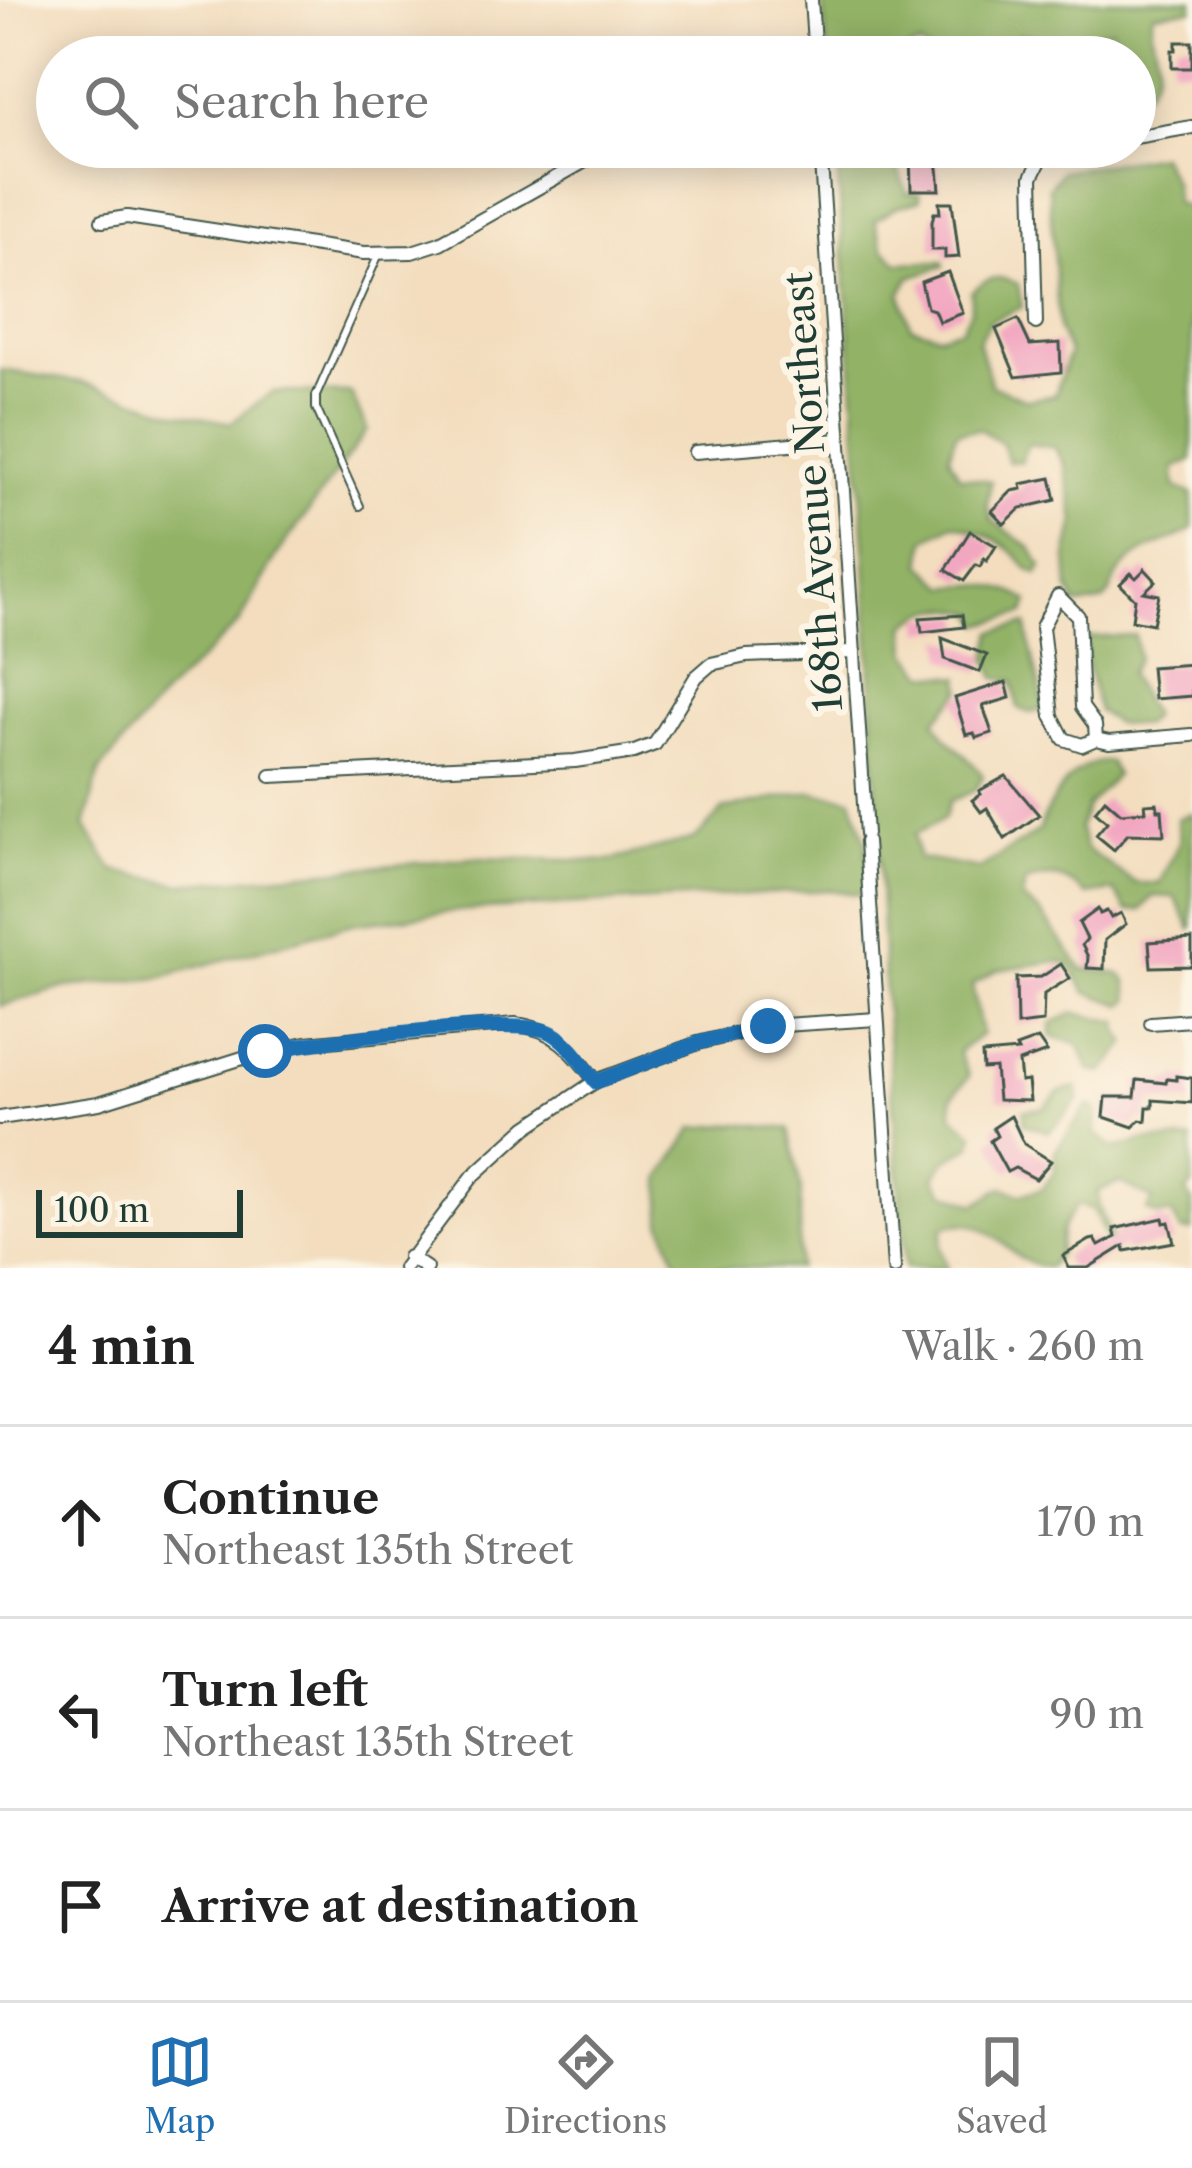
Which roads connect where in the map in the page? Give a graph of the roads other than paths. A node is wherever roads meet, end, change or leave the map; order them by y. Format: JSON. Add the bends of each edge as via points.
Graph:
{"nodes":[{"id":1,"x":812,"y":0,"type":"edge"},
{"id":2,"x":814,"y":36,"type":"edge"},
{"id":3,"x":1192,"y":128,"type":"edge"},
{"id":4,"x":1156,"y":133,"type":"edge"},
{"id":5,"x":573,"y":168,"type":"edge"},
{"id":6,"x":821,"y":168,"type":"edge"},
{"id":7,"x":1036,"y":168,"type":"edge"},
{"id":8,"x":102,"y":221,"type":"dead end"},
{"id":9,"x":379,"y":253,"type":"junction"},
{"id":10,"x":1036,"y":323,"type":"dead end"},
{"id":11,"x":839,"y":440,"type":"junction"},
{"id":12,"x":695,"y":452,"type":"dead end"},
{"id":13,"x":360,"y":506,"type":"dead end"},
{"id":14,"x":854,"y":652,"type":"junction"},
{"id":15,"x":1192,"y":735,"type":"edge"},
{"id":16,"x":1096,"y":740,"type":"junction"},
{"id":17,"x":271,"y":776,"type":"dead end"},
{"id":18,"x":877,"y":1019,"type":"junction"},
{"id":19,"x":1192,"y":1020,"type":"edge"},
{"id":20,"x":1151,"y":1023,"type":"dead end"},
{"id":21,"x":596,"y":1082,"type":"junction"},
{"id":22,"x":0,"y":1118,"type":"edge"},
{"id":23,"x":406,"y":1262,"type":"edge"},
{"id":24,"x":426,"y":1268,"type":"edge"},
{"id":25,"x":894,"y":1268,"type":"edge"}],
"edges":[{"from":1,"to":2,"type":"street"},
{"from":3,"to":4,"type":"street"},
{"from":5,"to":9,"type":"street","via":[[440,243]]},
{"from":6,"to":11,"type":"street","name":"168th Avenue Northeast"},
{"from":7,"to":10,"type":"street"},
{"from":8,"to":9,"type":"street","via":[[128,217]]},
{"from":9,"to":13,"type":"lane","via":[[316,395]]},
{"from":11,"to":12,"type":"street"},
{"from":11,"to":14,"type":"street","name":"168th Avenue Northeast"},
{"from":14,"to":17,"type":"street","via":[[711,664],[655,744],[634,752]]},
{"from":14,"to":18,"type":"street","name":"168th Avenue Northeast"},
{"from":15,"to":16,"type":"street"},
{"from":16,"to":16,"type":"street","via":[[1082,706],[1078,616],[1058,596],[1042,626],[1052,716],[1064,739]]},
{"from":18,"to":21,"type":"street","via":[[768,1026]]},
{"from":18,"to":25,"type":"street","name":"168th Avenue Northeast"},
{"from":19,"to":20,"type":"street"},
{"from":21,"to":22,"type":"street","via":[[551,1032],[515,1024],[306,1043],[99,1103]]},
{"from":21,"to":23,"type":"street","via":[[527,1127],[473,1176]]},
{"from":23,"to":24,"type":"street"}]}
